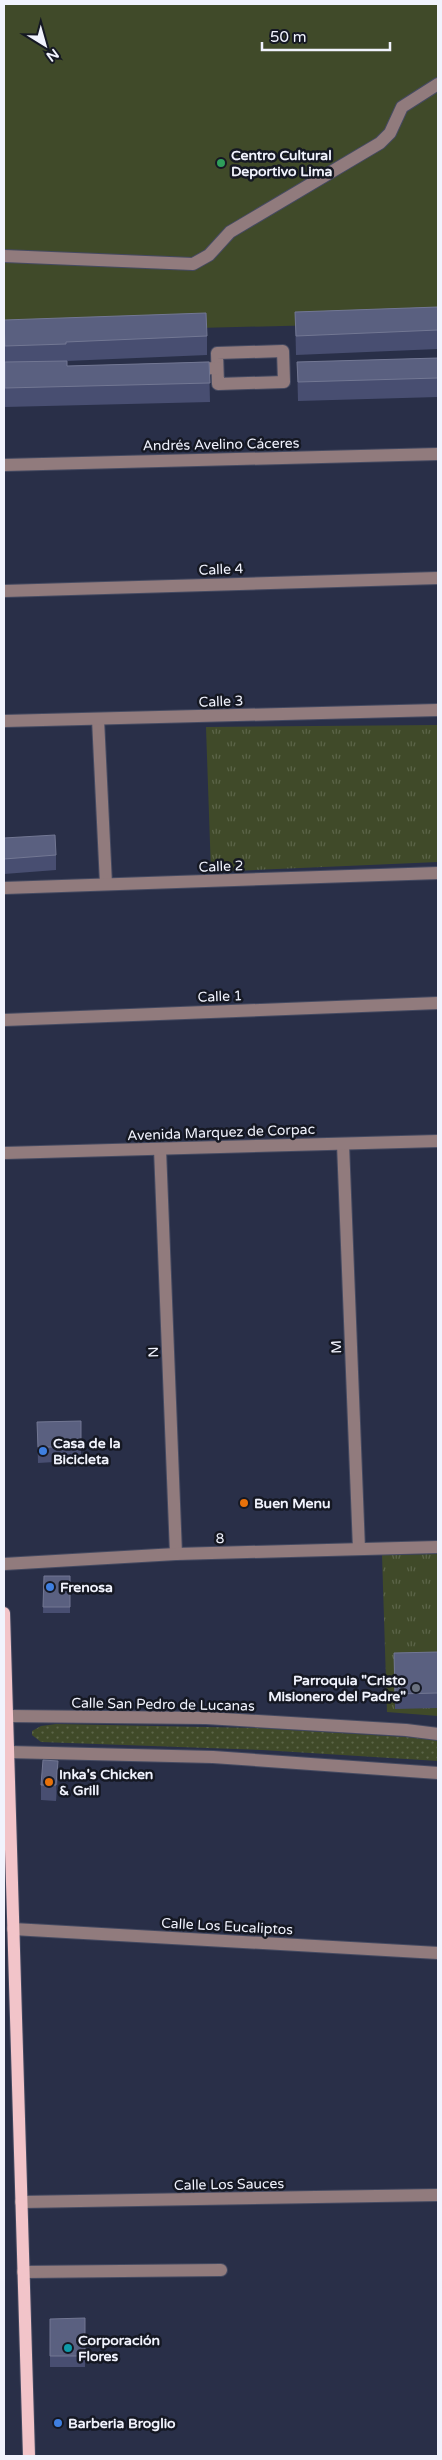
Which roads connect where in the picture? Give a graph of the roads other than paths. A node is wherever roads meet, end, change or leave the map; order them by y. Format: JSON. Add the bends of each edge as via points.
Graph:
{"nodes":[{"id":1,"x":438,"y":84,"type":"edge"},
{"id":2,"x":4,"y":256,"type":"edge"},
{"id":3,"x":217,"y":368,"type":"junction"},
{"id":4,"x":178,"y":369,"type":"edge"},
{"id":5,"x":438,"y":454,"type":"edge"},
{"id":6,"x":4,"y":465,"type":"edge"},
{"id":7,"x":438,"y":578,"type":"edge"},
{"id":8,"x":4,"y":591,"type":"edge"},
{"id":9,"x":438,"y":710,"type":"edge"},
{"id":10,"x":98,"y":719,"type":"junction"},
{"id":11,"x":4,"y":721,"type":"edge"},
{"id":12,"x":438,"y":874,"type":"edge"},
{"id":13,"x":106,"y":884,"type":"junction"},
{"id":14,"x":4,"y":888,"type":"edge"},
{"id":15,"x":438,"y":1003,"type":"edge"},
{"id":16,"x":4,"y":1020,"type":"edge"},
{"id":17,"x":438,"y":1141,"type":"edge"},
{"id":18,"x":343,"y":1144,"type":"junction"},
{"id":19,"x":160,"y":1149,"type":"junction"},
{"id":20,"x":4,"y":1153,"type":"edge"},
{"id":21,"x":438,"y":1547,"type":"edge"},
{"id":22,"x":359,"y":1549,"type":"junction"},
{"id":23,"x":176,"y":1554,"type":"junction"},
{"id":24,"x":4,"y":1564,"type":"edge"},
{"id":25,"x":4,"y":1613,"type":"edge"},
{"id":26,"x":4,"y":1648,"type":"edge"},
{"id":27,"x":7,"y":1716,"type":"junction"},
{"id":28,"x":438,"y":1734,"type":"edge"},
{"id":29,"x":8,"y":1752,"type":"junction"},
{"id":30,"x":438,"y":1773,"type":"edge"},
{"id":31,"x":13,"y":1929,"type":"junction"},
{"id":32,"x":438,"y":1953,"type":"edge"},
{"id":33,"x":438,"y":2195,"type":"edge"},
{"id":34,"x":21,"y":2202,"type":"junction"},
{"id":35,"x":221,"y":2270,"type":"dead end"},
{"id":36,"x":23,"y":2272,"type":"junction"},
{"id":37,"x":28,"y":2456,"type":"edge"}],
"edges":[{"from":1,"to":2,"type":"street","via":[[402,107],[390,133],[380,143],[230,232],[210,256],[193,264]]},
{"from":3,"to":3,"type":"street","via":[[218,384],[284,382],[288,366],[283,351],[217,353]]},
{"from":3,"to":4,"type":"street"},
{"from":5,"to":6,"type":"street","name":"Andrés Avelino Cáceres"},
{"from":7,"to":8,"type":"street","name":"Calle 4"},
{"from":9,"to":10,"type":"street","name":"Calle 3"},
{"from":10,"to":11,"type":"street","name":"Calle 3"},
{"from":10,"to":13,"type":"street"},
{"from":12,"to":13,"type":"street","name":"Calle 2"},
{"from":13,"to":14,"type":"street","name":"Calle 2"},
{"from":15,"to":16,"type":"street","name":"Calle 1"},
{"from":17,"to":18,"type":"street","name":"Avenida Marquez de Corpac"},
{"from":18,"to":19,"type":"street","name":"Avenida Marquez de Corpac"},
{"from":18,"to":22,"type":"street","name":"M"},
{"from":19,"to":20,"type":"street","name":"Avenida Marquez de Corpac"},
{"from":19,"to":23,"type":"street","name":"N"},
{"from":21,"to":22,"type":"street","name":"8"},
{"from":22,"to":23,"type":"street","name":"8"},
{"from":23,"to":24,"type":"street","name":"8"},
{"from":25,"to":26,"type":"main road"},
{"from":26,"to":27,"type":"main road"},
{"from":27,"to":28,"type":"street","name":"Calle San Pedro de Lucanas","via":[[206,1718]]},
{"from":27,"to":29,"type":"main road"},
{"from":29,"to":30,"type":"street","via":[[213,1757]]},
{"from":29,"to":31,"type":"main road"},
{"from":31,"to":32,"type":"street","name":"Calle Los Eucaliptos"},
{"from":31,"to":34,"type":"main road"},
{"from":33,"to":34,"type":"street","name":"Calle Los Sauces"},
{"from":34,"to":36,"type":"main road"},
{"from":35,"to":36,"type":"street"},
{"from":36,"to":37,"type":"main road"}]}
